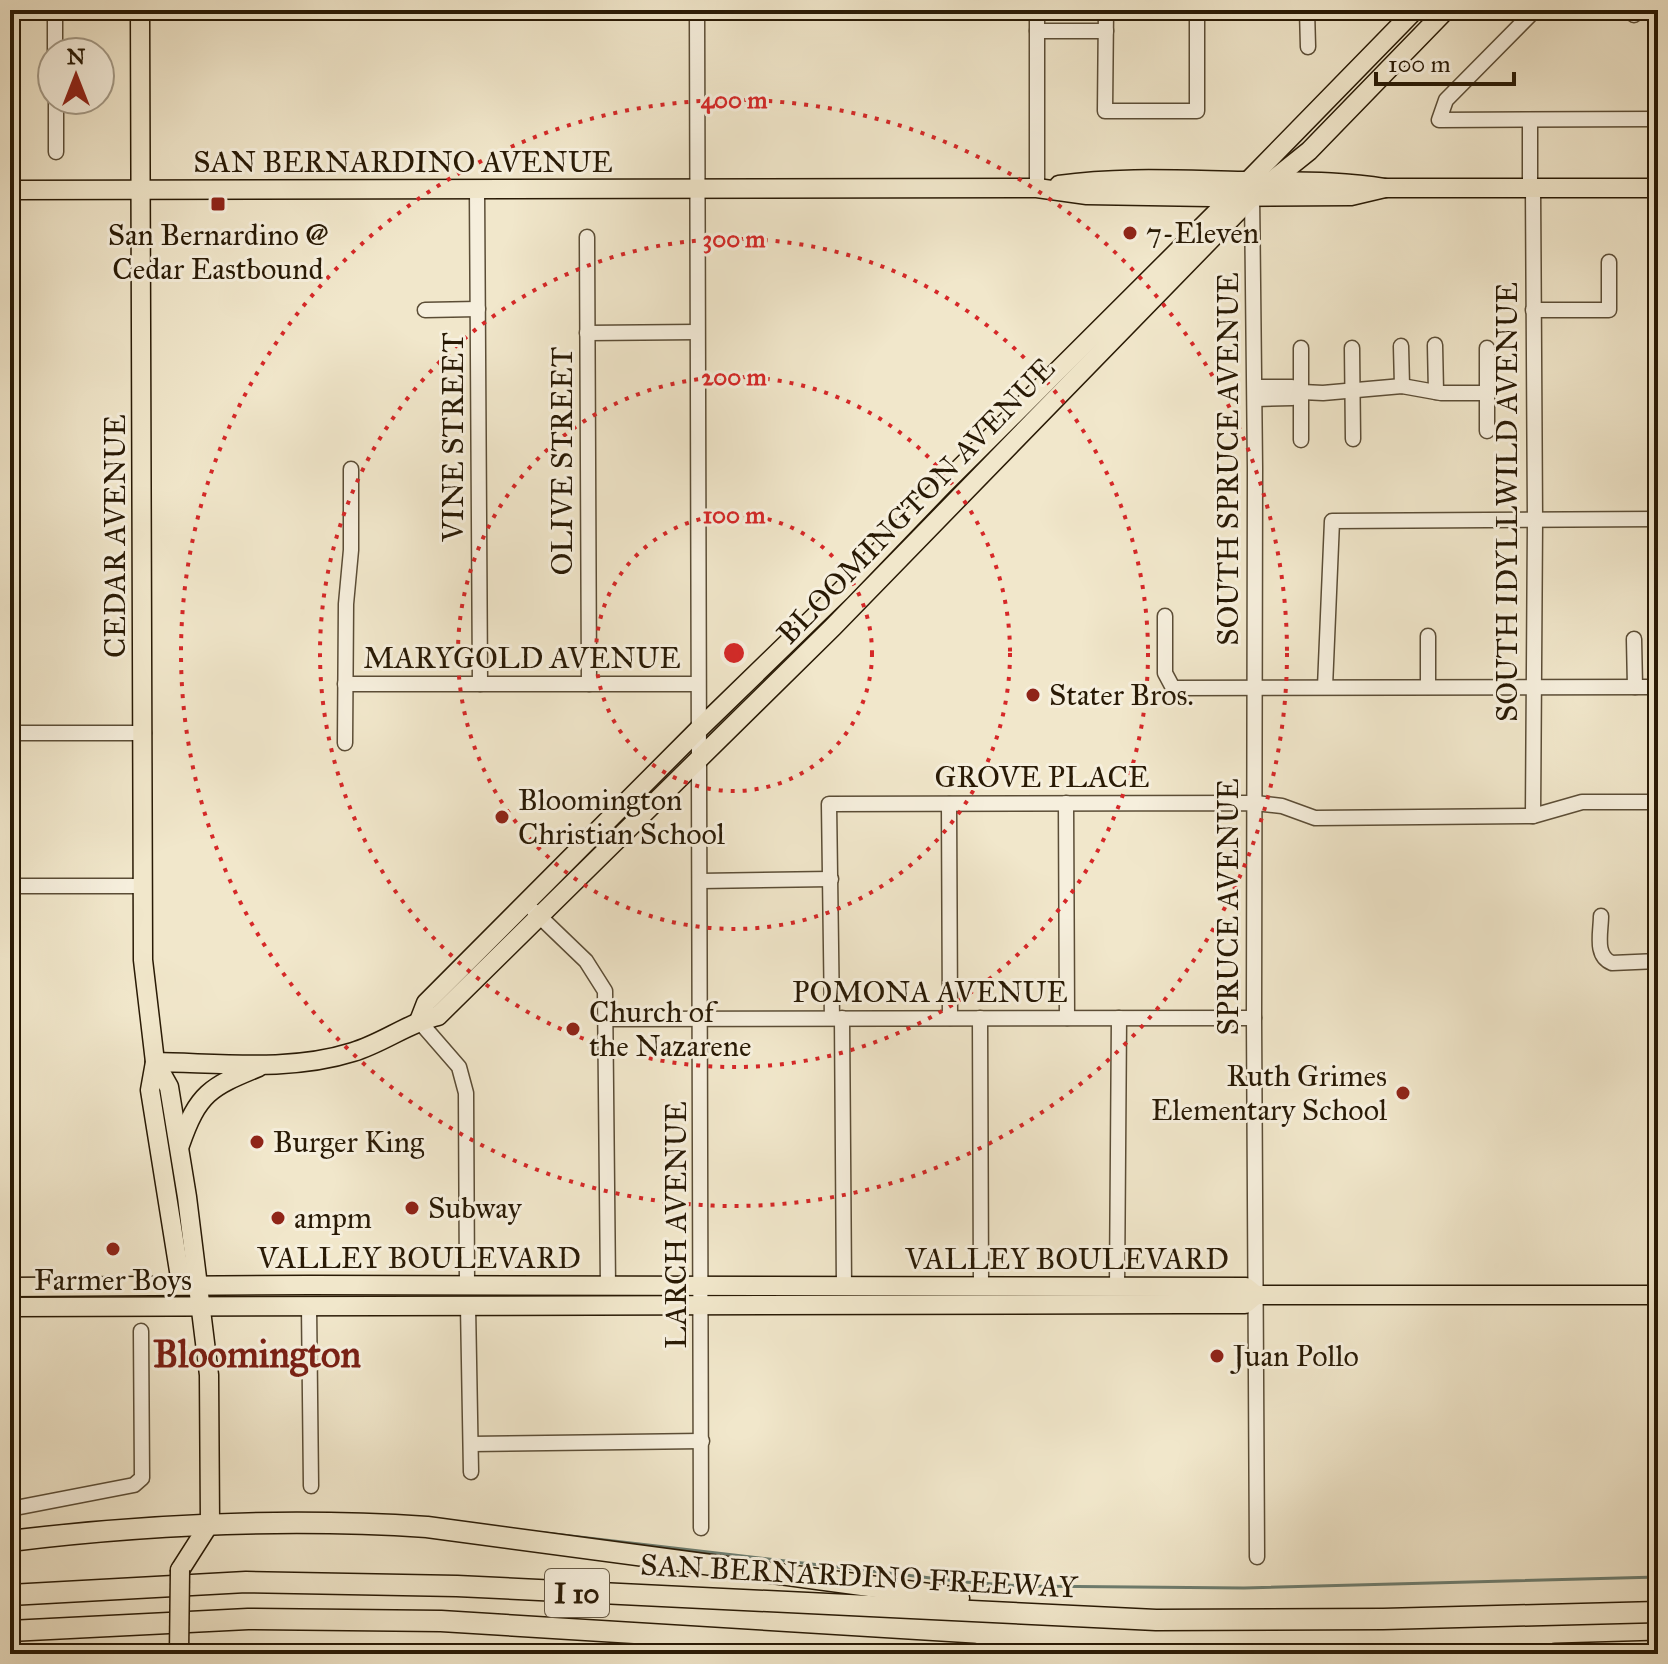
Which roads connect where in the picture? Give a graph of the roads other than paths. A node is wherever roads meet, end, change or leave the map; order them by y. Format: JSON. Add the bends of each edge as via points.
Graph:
{"nodes":[{"id":1,"x":55,"y":10,"type":"edge"},
{"id":2,"x":140,"y":10,"type":"edge"},
{"id":3,"x":697,"y":10,"type":"edge"},
{"id":4,"x":1037,"y":10,"type":"edge"},
{"id":5,"x":1106,"y":10,"type":"edge"},
{"id":6,"x":1197,"y":10,"type":"edge"},
{"id":7,"x":1307,"y":10,"type":"edge"},
{"id":8,"x":1415,"y":10,"type":"edge"},
{"id":9,"x":1446,"y":10,"type":"edge"},
{"id":10,"x":1535,"y":10,"type":"edge"},
{"id":11,"x":1037,"y":31,"type":"junction"},
{"id":12,"x":1106,"y":31,"type":"junction"},
{"id":13,"x":55,"y":36,"type":"edge"},
{"id":14,"x":1308,"y":47,"type":"dead end"},
{"id":15,"x":56,"y":116,"type":"edge"},
{"id":16,"x":1658,"y":119,"type":"edge"},
{"id":17,"x":1530,"y":120,"type":"junction"},
{"id":18,"x":1309,"y":151,"type":"junction"},
{"id":19,"x":56,"y":152,"type":"dead end"},
{"id":20,"x":1273,"y":181,"type":"junction"},
{"id":21,"x":1319,"y":182,"type":"junction"},
{"id":22,"x":1037,"y":188,"type":"junction"},
{"id":23,"x":1385,"y":188,"type":"junction"},
{"id":24,"x":1531,"y":188,"type":"junction"},
{"id":25,"x":1658,"y":188,"type":"edge"},
{"id":26,"x":1251,"y":189,"type":"junction"},
{"id":27,"x":10,"y":190,"type":"edge"},
{"id":28,"x":143,"y":190,"type":"junction"},
{"id":29,"x":477,"y":190,"type":"junction"},
{"id":30,"x":697,"y":190,"type":"junction"},
{"id":31,"x":1231,"y":196,"type":"junction"},
{"id":32,"x":1185,"y":197,"type":"junction"},
{"id":33,"x":1198,"y":230,"type":"junction"},
{"id":34,"x":587,"y":237,"type":"dead end"},
{"id":35,"x":1609,"y":262,"type":"dead end"},
{"id":36,"x":478,"y":309,"type":"junction"},
{"id":37,"x":425,"y":310,"type":"dead end"},
{"id":38,"x":1533,"y":310,"type":"junction"},
{"id":39,"x":697,"y":332,"type":"junction"},
{"id":40,"x":587,"y":333,"type":"junction"},
{"id":41,"x":1435,"y":345,"type":"dead end"},
{"id":42,"x":1401,"y":346,"type":"dead end"},
{"id":43,"x":1301,"y":348,"type":"dead end"},
{"id":44,"x":1352,"y":348,"type":"dead end"},
{"id":45,"x":1487,"y":348,"type":"dead end"},
{"id":46,"x":1044,"y":383,"type":"junction"},
{"id":47,"x":1402,"y":386,"type":"junction"},
{"id":48,"x":1302,"y":392,"type":"junction"},
{"id":49,"x":1351,"y":392,"type":"junction"},
{"id":50,"x":1436,"y":392,"type":"junction"},
{"id":51,"x":1255,"y":393,"type":"junction"},
{"id":52,"x":1487,"y":393,"type":"junction"},
{"id":53,"x":1487,"y":431,"type":"dead end"},
{"id":54,"x":1353,"y":439,"type":"dead end"},
{"id":55,"x":1301,"y":440,"type":"dead end"},
{"id":56,"x":1012,"y":441,"type":"junction"},
{"id":57,"x":351,"y":469,"type":"dead end"},
{"id":58,"x":1658,"y":519,"type":"edge"},
{"id":59,"x":1535,"y":521,"type":"junction"},
{"id":60,"x":888,"y":541,"type":"junction"},
{"id":61,"x":902,"y":556,"type":"junction"},
{"id":62,"x":1165,"y":616,"type":"dead end"},
{"id":63,"x":1428,"y":636,"type":"dead end"},
{"id":64,"x":1634,"y":639,"type":"dead end"},
{"id":65,"x":345,"y":684,"type":"junction"},
{"id":66,"x":480,"y":684,"type":"junction"},
{"id":67,"x":589,"y":684,"type":"junction"},
{"id":68,"x":698,"y":684,"type":"junction"},
{"id":69,"x":1325,"y":687,"type":"junction"},
{"id":70,"x":1428,"y":687,"type":"junction"},
{"id":71,"x":1635,"y":687,"type":"junction"},
{"id":72,"x":1658,"y":687,"type":"edge"},
{"id":73,"x":1534,"y":688,"type":"junction"},
{"id":74,"x":1255,"y":689,"type":"junction"},
{"id":75,"x":698,"y":730,"type":"junction"},
{"id":76,"x":10,"y":733,"type":"edge"},
{"id":77,"x":144,"y":733,"type":"junction"},
{"id":78,"x":345,"y":743,"type":"dead end"},
{"id":79,"x":698,"y":758,"type":"junction"},
{"id":80,"x":1658,"y":802,"type":"edge"},
{"id":81,"x":1066,"y":803,"type":"junction"},
{"id":82,"x":1255,"y":803,"type":"junction"},
{"id":83,"x":949,"y":804,"type":"junction"},
{"id":84,"x":1533,"y":816,"type":"junction"},
{"id":85,"x":831,"y":879,"type":"junction"},
{"id":86,"x":700,"y":881,"type":"junction"},
{"id":87,"x":10,"y":886,"type":"edge"},
{"id":88,"x":143,"y":886,"type":"junction"},
{"id":89,"x":533,"y":910,"type":"junction"},
{"id":90,"x":1601,"y":916,"type":"dead end"},
{"id":91,"x":1658,"y":961,"type":"edge"},
{"id":92,"x":701,"y":1018,"type":"junction"},
{"id":93,"x":837,"y":1018,"type":"junction"},
{"id":94,"x":950,"y":1018,"type":"junction"},
{"id":95,"x":980,"y":1018,"type":"junction"},
{"id":96,"x":1067,"y":1018,"type":"junction"},
{"id":97,"x":1119,"y":1018,"type":"junction"},
{"id":98,"x":1254,"y":1018,"type":"junction"},
{"id":99,"x":607,"y":1019,"type":"junction"},
{"id":100,"x":419,"y":1021,"type":"junction"},
{"id":101,"x":155,"y":1062,"type":"junction"},
{"id":102,"x":267,"y":1064,"type":"junction"},
{"id":103,"x":179,"y":1148,"type":"junction"},
{"id":104,"x":199,"y":1286,"type":"junction"},
{"id":105,"x":467,"y":1286,"type":"junction"},
{"id":106,"x":981,"y":1286,"type":"junction"},
{"id":107,"x":10,"y":1287,"type":"edge"},
{"id":108,"x":608,"y":1287,"type":"junction"},
{"id":109,"x":844,"y":1287,"type":"junction"},
{"id":110,"x":1117,"y":1287,"type":"junction"},
{"id":111,"x":1256,"y":1295,"type":"junction"},
{"id":112,"x":1658,"y":1295,"type":"edge"},
{"id":113,"x":702,"y":1296,"type":"junction"},
{"id":114,"x":202,"y":1305,"type":"junction"},
{"id":115,"x":309,"y":1306,"type":"junction"},
{"id":116,"x":468,"y":1306,"type":"junction"},
{"id":117,"x":10,"y":1307,"type":"edge"},
{"id":118,"x":141,"y":1331,"type":"dead end"},
{"id":119,"x":702,"y":1441,"type":"junction"},
{"id":120,"x":471,"y":1444,"type":"junction"},
{"id":121,"x":471,"y":1472,"type":"dead end"},
{"id":122,"x":311,"y":1486,"type":"dead end"},
{"id":123,"x":10,"y":1509,"type":"edge"},
{"id":124,"x":210,"y":1523,"type":"junction"},
{"id":125,"x":701,"y":1528,"type":"dead end"},
{"id":126,"x":10,"y":1541,"type":"edge"},
{"id":127,"x":1257,"y":1557,"type":"dead end"},
{"id":128,"x":10,"y":1595,"type":"edge"},
{"id":129,"x":1658,"y":1612,"type":"edge"},
{"id":130,"x":1145,"y":1619,"type":"junction"},
{"id":131,"x":10,"y":1631,"type":"edge"},
{"id":132,"x":1658,"y":1651,"type":"edge"},
{"id":133,"x":179,"y":1654,"type":"edge"},
{"id":134,"x":973,"y":1654,"type":"edge"},
{"id":135,"x":1555,"y":1654,"type":"edge"}],
"edges":[{"from":1,"to":13,"type":"street"},
{"from":2,"to":28,"type":"main road","name":"CEDAR AVENUE"},
{"from":3,"to":30,"type":"street","name":"LARCH AVENUE"},
{"from":4,"to":11,"type":"street"},
{"from":5,"to":12,"type":"street"},
{"from":6,"to":12,"type":"street","via":[[1197,111],[1105,111]]},
{"from":7,"to":14,"type":"street"},
{"from":8,"to":26,"type":"main road","name":"BLOOMINGTON AVENUE"},
{"from":9,"to":18,"type":"main road"},
{"from":10,"to":17,"type":"street","via":[[1446,100],[1439,120]]},
{"from":11,"to":12,"type":"street"},
{"from":11,"to":22,"type":"street"},
{"from":15,"to":19,"type":"street"},
{"from":16,"to":17,"type":"street"},
{"from":17,"to":24,"type":"street","name":"SOUTH IDYLLWILD AVENUE"},
{"from":18,"to":20,"type":"main road"},
{"from":18,"to":21,"type":"main road","via":[[1309,168]]},
{"from":20,"to":21,"type":"main road"},
{"from":20,"to":26,"type":"main road"},
{"from":21,"to":23,"type":"main road"},
{"from":22,"to":26,"type":"main road","via":[[1091,181]]},
{"from":22,"to":30,"type":"main road","name":"SAN BERNARDINO AVENUE"},
{"from":22,"to":32,"type":"main road"},
{"from":23,"to":24,"type":"main road"},
{"from":23,"to":26,"type":"main road","via":[[1351,196]]},
{"from":24,"to":25,"type":"main road"},
{"from":24,"to":38,"type":"street","name":"SOUTH IDYLLWILD AVENUE"},
{"from":26,"to":31,"type":"main road","name":"BLOOMINGTON AVENUE"},
{"from":26,"to":51,"type":"street","name":"SOUTH SPRUCE AVENUE"},
{"from":26,"to":56,"type":"main road","name":"BLOOMINGTON AVENUE","via":[[1177,276]]},
{"from":27,"to":28,"type":"main road","name":"SAN BERNARDINO AVENUE"},
{"from":28,"to":29,"type":"main road","name":"SAN BERNARDINO AVENUE"},
{"from":28,"to":77,"type":"main road","name":"CEDAR AVENUE"},
{"from":29,"to":30,"type":"main road","name":"SAN BERNARDINO AVENUE"},
{"from":29,"to":36,"type":"street","name":"VINE STREET"},
{"from":30,"to":39,"type":"street","name":"LARCH AVENUE"},
{"from":31,"to":32,"type":"main road"},
{"from":31,"to":33,"type":"main road","name":"BLOOMINGTON AVENUE"},
{"from":32,"to":33,"type":"main road","via":[[1196,208]]},
{"from":33,"to":46,"type":"main road","name":"BLOOMINGTON AVENUE"},
{"from":34,"to":40,"type":"street","name":"OLIVE STREET"},
{"from":35,"to":38,"type":"street","via":[[1609,310]]},
{"from":36,"to":37,"type":"street"},
{"from":36,"to":66,"type":"street","name":"VINE STREET"},
{"from":38,"to":59,"type":"street","name":"SOUTH IDYLLWILD AVENUE"},
{"from":39,"to":40,"type":"street"},
{"from":39,"to":68,"type":"street","name":"LARCH AVENUE"},
{"from":40,"to":67,"type":"street","name":"OLIVE STREET"},
{"from":41,"to":50,"type":"street"},
{"from":42,"to":47,"type":"street"},
{"from":43,"to":48,"type":"street"},
{"from":44,"to":49,"type":"street"},
{"from":45,"to":52,"type":"street"},
{"from":46,"to":56,"type":"main road","via":[[1047,394],[1024,418]]},
{"from":46,"to":60,"type":"main road","name":"BLOOMINGTON AVENUE"},
{"from":47,"to":49,"type":"street"},
{"from":47,"to":50,"type":"street"},
{"from":48,"to":49,"type":"street"},
{"from":48,"to":51,"type":"street","via":[[1292,387]]},
{"from":48,"to":55,"type":"street"},
{"from":49,"to":54,"type":"street"},
{"from":50,"to":52,"type":"street"},
{"from":51,"to":74,"type":"street","name":"SOUTH SPRUCE AVENUE"},
{"from":52,"to":53,"type":"street"},
{"from":56,"to":61,"type":"main road","name":"BLOOMINGTON AVENUE"},
{"from":57,"to":65,"type":"street"},
{"from":58,"to":59,"type":"street"},
{"from":59,"to":69,"type":"street","via":[[1332,521]]},
{"from":59,"to":73,"type":"street","name":"SOUTH IDYLLWILD AVENUE"},
{"from":60,"to":61,"type":"main road"},
{"from":60,"to":75,"type":"main road","name":"BLOOMINGTON AVENUE"},
{"from":61,"to":79,"type":"main road","name":"BLOOMINGTON AVENUE"},
{"from":62,"to":74,"type":"street","via":[[1165,673],[1173,688]]},
{"from":63,"to":70,"type":"street"},
{"from":64,"to":71,"type":"street"},
{"from":65,"to":66,"type":"street","name":"MARYGOLD AVENUE"},
{"from":65,"to":78,"type":"street"},
{"from":66,"to":67,"type":"street","name":"MARYGOLD AVENUE"},
{"from":67,"to":68,"type":"street","name":"MARYGOLD AVENUE"},
{"from":68,"to":75,"type":"street","name":"LARCH AVENUE"},
{"from":69,"to":70,"type":"street"},
{"from":69,"to":74,"type":"street"},
{"from":70,"to":73,"type":"street"},
{"from":71,"to":72,"type":"street"},
{"from":71,"to":73,"type":"street"},
{"from":73,"to":84,"type":"street","name":"SOUTH IDYLLWILD AVENUE"},
{"from":74,"to":82,"type":"street","name":"SPRUCE AVENUE"},
{"from":75,"to":79,"type":"street","name":"LARCH AVENUE"},
{"from":75,"to":89,"type":"main road","name":"BLOOMINGTON AVENUE"},
{"from":76,"to":77,"type":"street"},
{"from":77,"to":88,"type":"main road","name":"CEDAR AVENUE"},
{"from":79,"to":86,"type":"street","name":"LARCH AVENUE"},
{"from":79,"to":89,"type":"main road","name":"BLOOMINGTON AVENUE"},
{"from":80,"to":84,"type":"street","name":"GROVE PLACE","via":[[1582,802]]},
{"from":81,"to":82,"type":"street","name":"GROVE PLACE"},
{"from":81,"to":83,"type":"street","name":"GROVE PLACE"},
{"from":81,"to":96,"type":"street"},
{"from":82,"to":84,"type":"street","name":"GROVE PLACE","via":[[1315,818]]},
{"from":82,"to":98,"type":"street","name":"SPRUCE AVENUE"},
{"from":83,"to":85,"type":"street","name":"GROVE PLACE","via":[[829,804]]},
{"from":83,"to":94,"type":"street"},
{"from":85,"to":86,"type":"street"},
{"from":85,"to":93,"type":"street"},
{"from":86,"to":92,"type":"street","name":"LARCH AVENUE"},
{"from":87,"to":88,"type":"street"},
{"from":88,"to":101,"type":"main road","name":"CEDAR AVENUE","via":[[143,960]]},
{"from":89,"to":99,"type":"street","via":[[594,972],[605,991]]},
{"from":89,"to":100,"type":"main road","name":"BLOOMINGTON AVENUE","via":[[438,1016]]},
{"from":90,"to":91,"type":"street","via":[[1602,957],[1612,963]]},
{"from":92,"to":93,"type":"street","name":"POMONA AVENUE"},
{"from":92,"to":99,"type":"street","name":"POMONA AVENUE"},
{"from":92,"to":113,"type":"street","name":"LARCH AVENUE"},
{"from":93,"to":94,"type":"street","name":"POMONA AVENUE"},
{"from":93,"to":109,"type":"street"},
{"from":94,"to":95,"type":"street","name":"POMONA AVENUE"},
{"from":95,"to":96,"type":"street","name":"POMONA AVENUE"},
{"from":95,"to":106,"type":"street"},
{"from":96,"to":97,"type":"street","name":"POMONA AVENUE"},
{"from":97,"to":98,"type":"street","name":"POMONA AVENUE"},
{"from":97,"to":110,"type":"street"},
{"from":98,"to":111,"type":"street","name":"SPRUCE AVENUE"},
{"from":99,"to":108,"type":"street"},
{"from":100,"to":102,"type":"main road","name":"BLOOMINGTON AVENUE","via":[[352,1053]]},
{"from":100,"to":105,"type":"street","via":[[459,1067],[465,1085]]},
{"from":101,"to":102,"type":"main road","name":"BLOOMINGTON AVENUE"},
{"from":101,"to":103,"type":"main road","name":"CEDAR AVENUE","via":[[169,1087]]},
{"from":101,"to":104,"type":"main road","name":"CEDAR AVENUE","via":[[150,1090],[179,1271]]},
{"from":102,"to":103,"type":"main road","via":[[209,1092],[188,1119]]},
{"from":103,"to":104,"type":"main road","name":"CEDAR AVENUE"},
{"from":104,"to":105,"type":"main road","name":"VALLEY BOULEVARD"},
{"from":104,"to":107,"type":"main road","name":"VALLEY BOULEVARD"},
{"from":104,"to":114,"type":"main road","name":"CEDAR AVENUE"},
{"from":105,"to":108,"type":"main road","name":"VALLEY BOULEVARD"},
{"from":106,"to":109,"type":"main road","name":"VALLEY BOULEVARD"},
{"from":106,"to":110,"type":"main road","name":"VALLEY BOULEVARD"},
{"from":108,"to":113,"type":"main road","name":"VALLEY BOULEVARD"},
{"from":109,"to":113,"type":"main road","name":"VALLEY BOULEVARD"},
{"from":110,"to":111,"type":"main road","name":"VALLEY BOULEVARD","via":[[1246,1287]]},
{"from":111,"to":112,"type":"main road"},
{"from":111,"to":113,"type":"main road","name":"VALLEY BOULEVARD","via":[[1245,1304]]},
{"from":111,"to":127,"type":"street","name":"SPRUCE AVENUE"},
{"from":113,"to":116,"type":"main road","name":"VALLEY BOULEVARD"},
{"from":113,"to":119,"type":"street","name":"LARCH AVENUE"},
{"from":114,"to":115,"type":"main road","name":"VALLEY BOULEVARD"},
{"from":114,"to":117,"type":"main road","name":"VALLEY BOULEVARD"},
{"from":114,"to":124,"type":"main road","name":"CEDAR AVENUE","via":[[209,1375]]},
{"from":115,"to":116,"type":"main road","name":"VALLEY BOULEVARD"},
{"from":115,"to":122,"type":"street"},
{"from":116,"to":120,"type":"street"},
{"from":118,"to":123,"type":"street","via":[[142,1478],[134,1485]]},
{"from":119,"to":120,"type":"street"},
{"from":119,"to":125,"type":"street","name":"LARCH AVENUE"},
{"from":120,"to":121,"type":"street"},
{"from":124,"to":126,"type":"highway"},
{"from":124,"to":130,"type":"highway","via":[[427,1527],[894,1591],[1126,1610]]},
{"from":124,"to":133,"type":"main road","bridge":true,"via":[[180,1570]]},
{"from":128,"to":130,"type":"highway","name":"SAN BERNARDINO FREEWAY","number":"I 10","via":[[246,1582],[457,1586]]},
{"from":129,"to":130,"type":"highway","name":"SAN BERNARDINO FREEWAY","number":"I 10"},
{"from":131,"to":134,"type":"highway","number":"I 10","via":[[248,1619],[441,1621]]},
{"from":132,"to":135,"type":"highway"}]}
